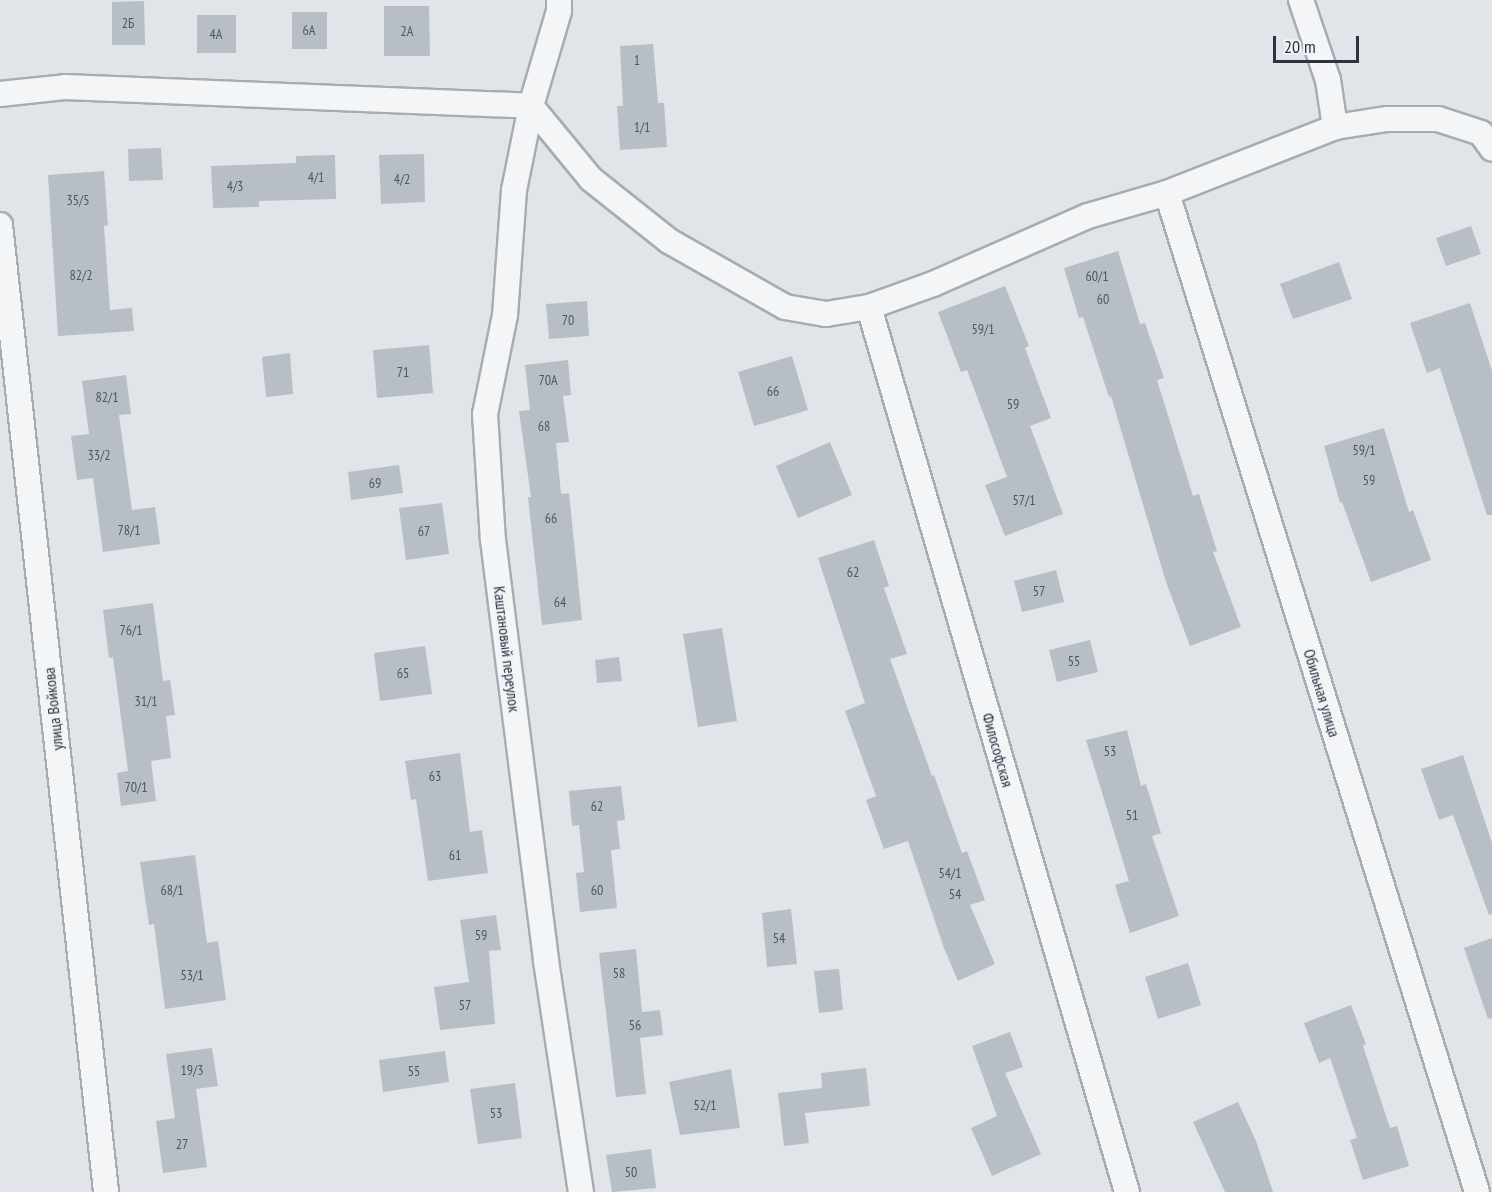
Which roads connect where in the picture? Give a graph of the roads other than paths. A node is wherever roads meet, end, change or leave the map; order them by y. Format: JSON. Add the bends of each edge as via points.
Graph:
{"nodes":[{"id":1,"x":559,"y":0,"type":"edge"},
{"id":2,"x":1301,"y":0,"type":"edge"},
{"id":3,"x":0,"y":94,"type":"edge"},
{"id":4,"x":531,"y":106,"type":"junction"},
{"id":5,"x":1335,"y":128,"type":"junction"},
{"id":6,"x":1492,"y":149,"type":"edge"},
{"id":7,"x":1167,"y":193,"type":"junction"},
{"id":8,"x":0,"y":225,"type":"edge"},
{"id":9,"x":869,"y":307,"type":"junction"},
{"id":10,"x":106,"y":1192,"type":"edge"},
{"id":11,"x":581,"y":1192,"type":"edge"},
{"id":12,"x":1127,"y":1192,"type":"edge"},
{"id":13,"x":1477,"y":1192,"type":"edge"}],
"edges":[{"from":1,"to":4,"type":"street","name":"Каштановый переулок"},
{"from":2,"to":5,"type":"street","via":[[1328,80]]},
{"from":3,"to":4,"type":"street","via":[[65,87]]},
{"from":4,"to":9,"type":"street","via":[[591,179],[669,241],[785,307],[826,314]]},
{"from":4,"to":11,"type":"street","name":"Каштановый переулок","via":[[514,190],[505,315],[485,414],[495,551],[546,961]]},
{"from":5,"to":6,"type":"street","via":[[1387,118],[1438,119],[1481,133]]},
{"from":5,"to":7,"type":"street"},
{"from":7,"to":9,"type":"street","via":[[1088,216],[933,284]]},
{"from":7,"to":13,"type":"street","name":"Обильная улица"},
{"from":8,"to":10,"type":"street","name":"улица Войкова"},
{"from":9,"to":12,"type":"street","name":"Философская"}]}
